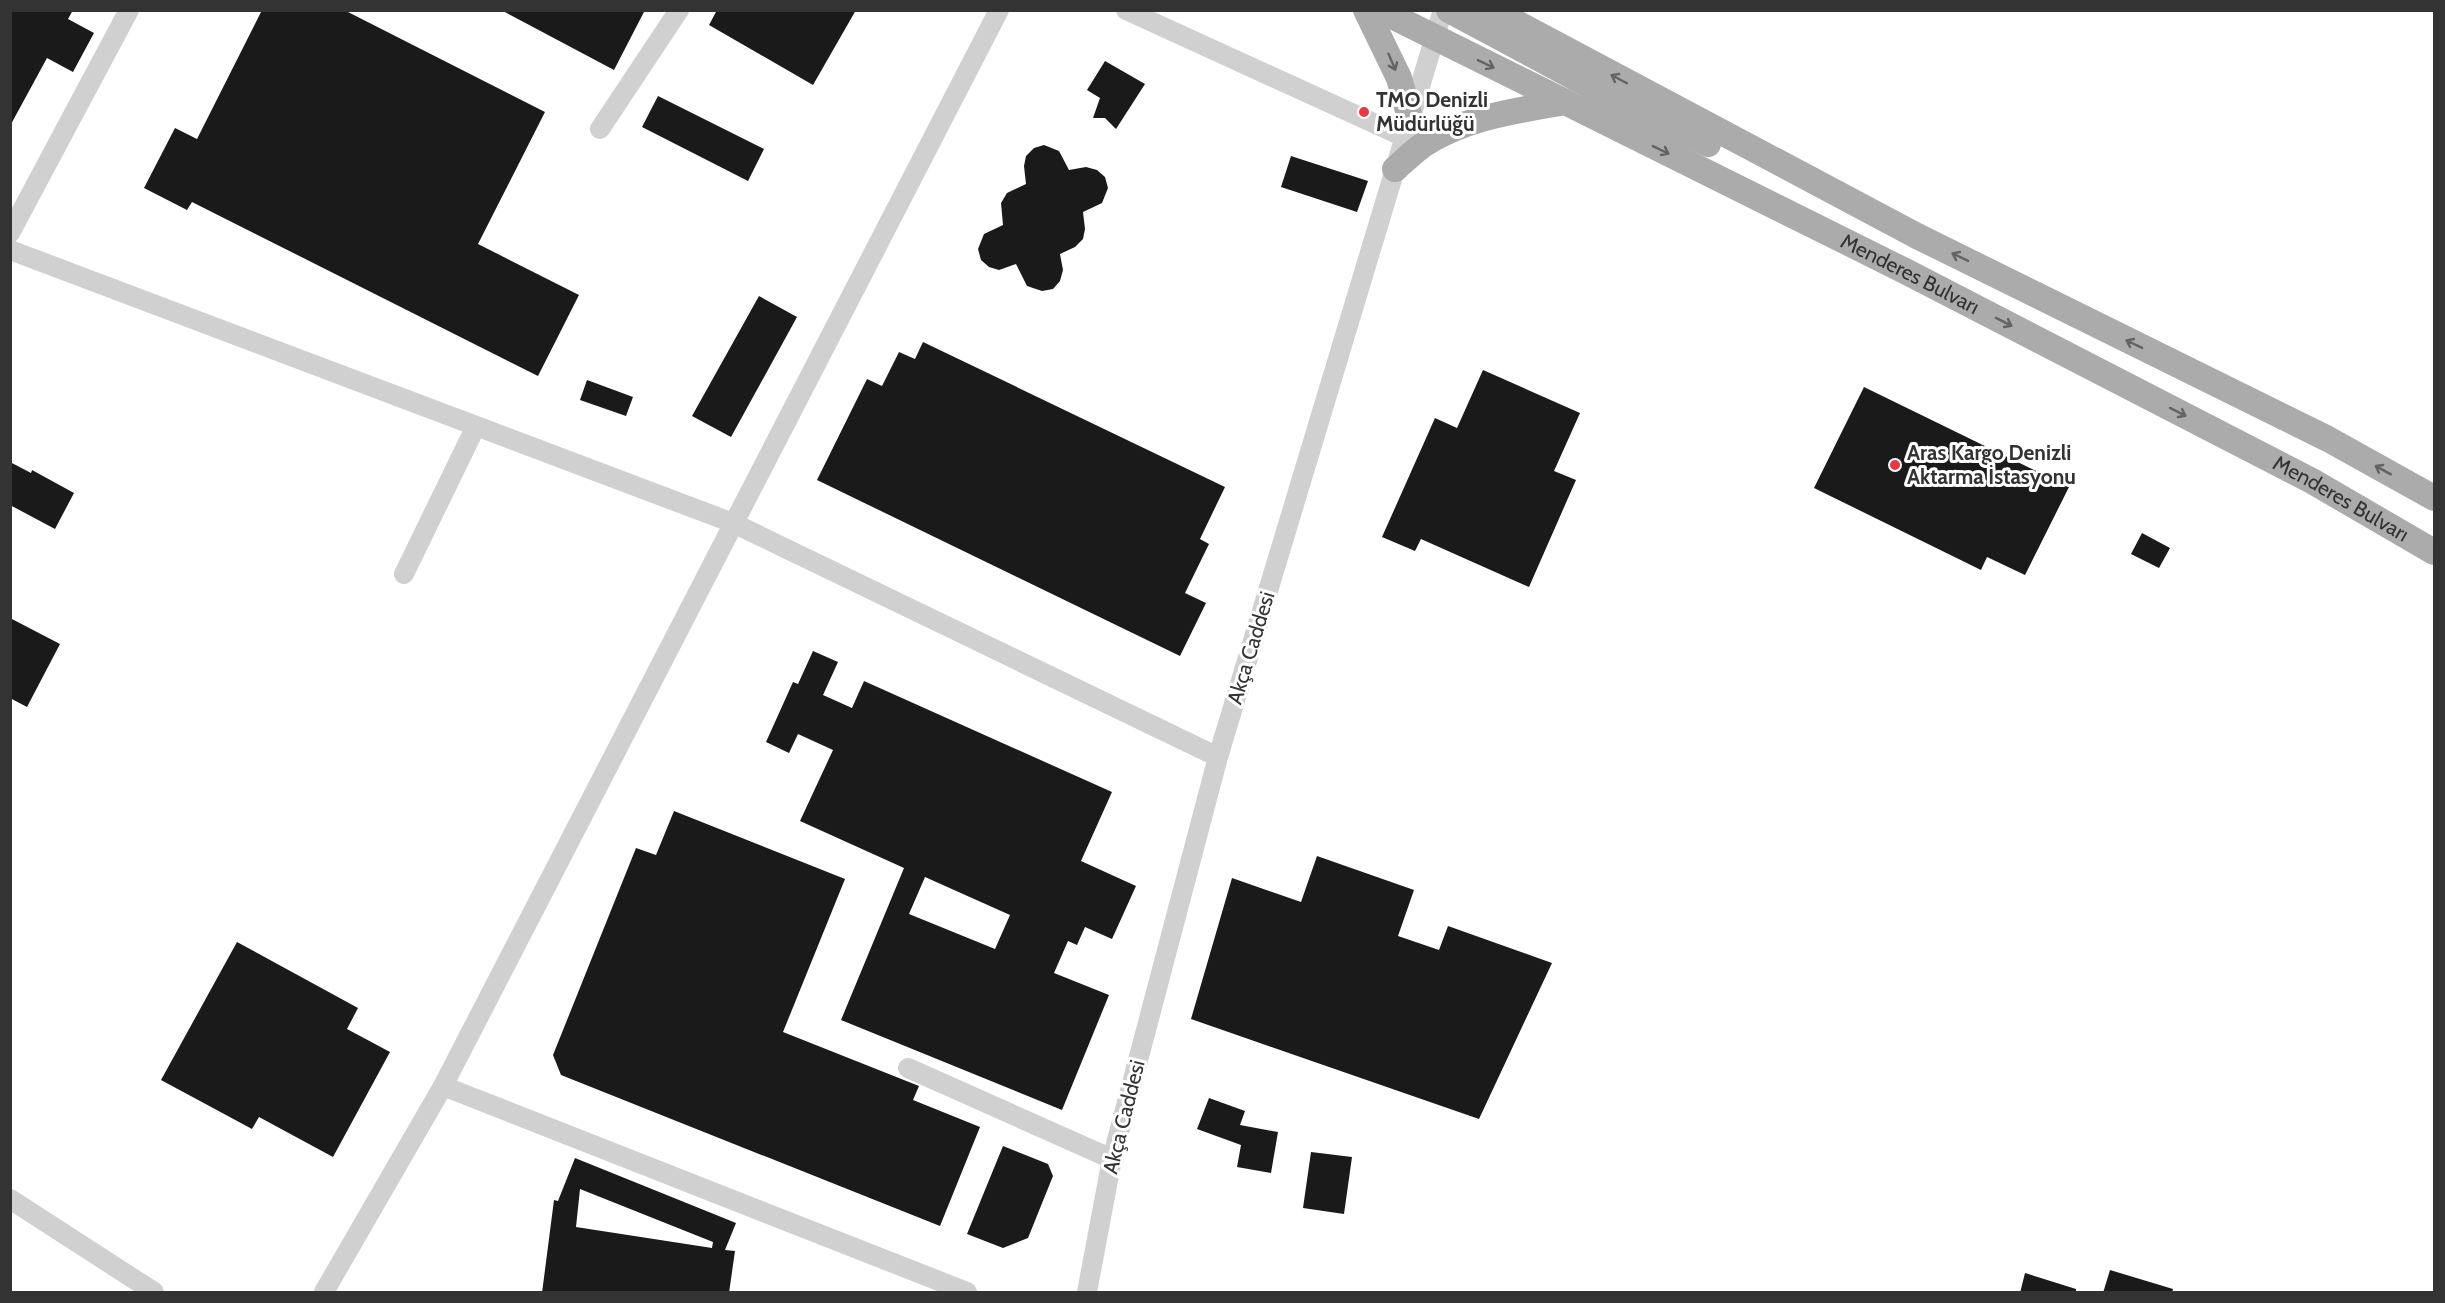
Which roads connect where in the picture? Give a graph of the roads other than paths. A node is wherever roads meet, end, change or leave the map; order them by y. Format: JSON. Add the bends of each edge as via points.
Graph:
{"nodes":[{"id":1,"x":129,"y":10,"type":"edge"},
{"id":2,"x":678,"y":10,"type":"edge"},
{"id":3,"x":999,"y":10,"type":"edge"},
{"id":4,"x":1126,"y":10,"type":"edge"},
{"id":5,"x":1366,"y":10,"type":"edge"},
{"id":6,"x":1380,"y":10,"type":"edge"},
{"id":7,"x":1416,"y":10,"type":"edge"},
{"id":8,"x":1492,"y":10,"type":"edge"},
{"id":9,"x":1518,"y":19,"type":"edge"},
{"id":10,"x":1441,"y":20,"type":"edge"},
{"id":11,"x":1565,"y":102,"type":"junction"},
{"id":12,"x":600,"y":129,"type":"dead end"},
{"id":13,"x":1412,"y":134,"type":"junction"},
{"id":14,"x":1395,"y":169,"type":"joint"},
{"id":15,"x":10,"y":233,"type":"edge"},
{"id":16,"x":1917,"y":236,"type":"junction"},
{"id":17,"x":10,"y":250,"type":"edge"},
{"id":18,"x":476,"y":426,"type":"junction"},
{"id":19,"x":2434,"y":498,"type":"edge"},
{"id":20,"x":733,"y":524,"type":"junction"},
{"id":21,"x":2434,"y":552,"type":"edge"},
{"id":22,"x":404,"y":574,"type":"dead end"},
{"id":23,"x":1218,"y":757,"type":"junction"},
{"id":24,"x":908,"y":1068,"type":"dead end"},
{"id":25,"x":443,"y":1086,"type":"junction"},
{"id":26,"x":1112,"y":1159,"type":"junction"},
{"id":27,"x":10,"y":1199,"type":"edge"},
{"id":28,"x":154,"y":1293,"type":"edge"},
{"id":29,"x":324,"y":1293,"type":"edge"},
{"id":30,"x":967,"y":1293,"type":"edge"},
{"id":31,"x":1087,"y":1293,"type":"edge"}],
"edges":[{"from":1,"to":15,"type":"street"},
{"from":2,"to":12,"type":"street"},
{"from":3,"to":20,"type":"street"},
{"from":4,"to":13,"type":"street"},
{"from":5,"to":13,"type":"main road","one_way":true,"via":[[1399,78]]},
{"from":6,"to":10,"type":"main road","name":"Menderes Bulvarı"},
{"from":7,"to":10,"type":"main road"},
{"from":8,"to":9,"type":"main road","name":"Menderes Bulvarı"},
{"from":16,"to":9,"type":"main road","name":"Menderes Bulvarı","one_way":true},
{"from":10,"to":11,"type":"main road","name":"Menderes Bulvarı","one_way":true},
{"from":10,"to":13,"type":"street"},
{"from":10,"to":16,"type":"main road"},
{"from":11,"to":13,"type":"main road"},
{"from":11,"to":21,"type":"main road","name":"Menderes Bulvarı","one_way":true,"via":[[1895,266],[2312,481]]},
{"from":13,"to":14,"type":"main road"},
{"from":14,"to":23,"type":"street","name":"Akça Caddesi"},
{"from":19,"to":16,"type":"main road","name":"Menderes Bulvarı","one_way":true,"via":[[2328,439]]},
{"from":17,"to":18,"type":"street"},
{"from":18,"to":20,"type":"street"},
{"from":18,"to":22,"type":"street"},
{"from":20,"to":23,"type":"street"},
{"from":20,"to":25,"type":"street"},
{"from":23,"to":26,"type":"street","name":"Akça Caddesi"},
{"from":24,"to":26,"type":"street"},
{"from":25,"to":29,"type":"street"},
{"from":25,"to":30,"type":"street"},
{"from":26,"to":31,"type":"street","name":"Akça Caddesi"},
{"from":27,"to":28,"type":"street"}]}
